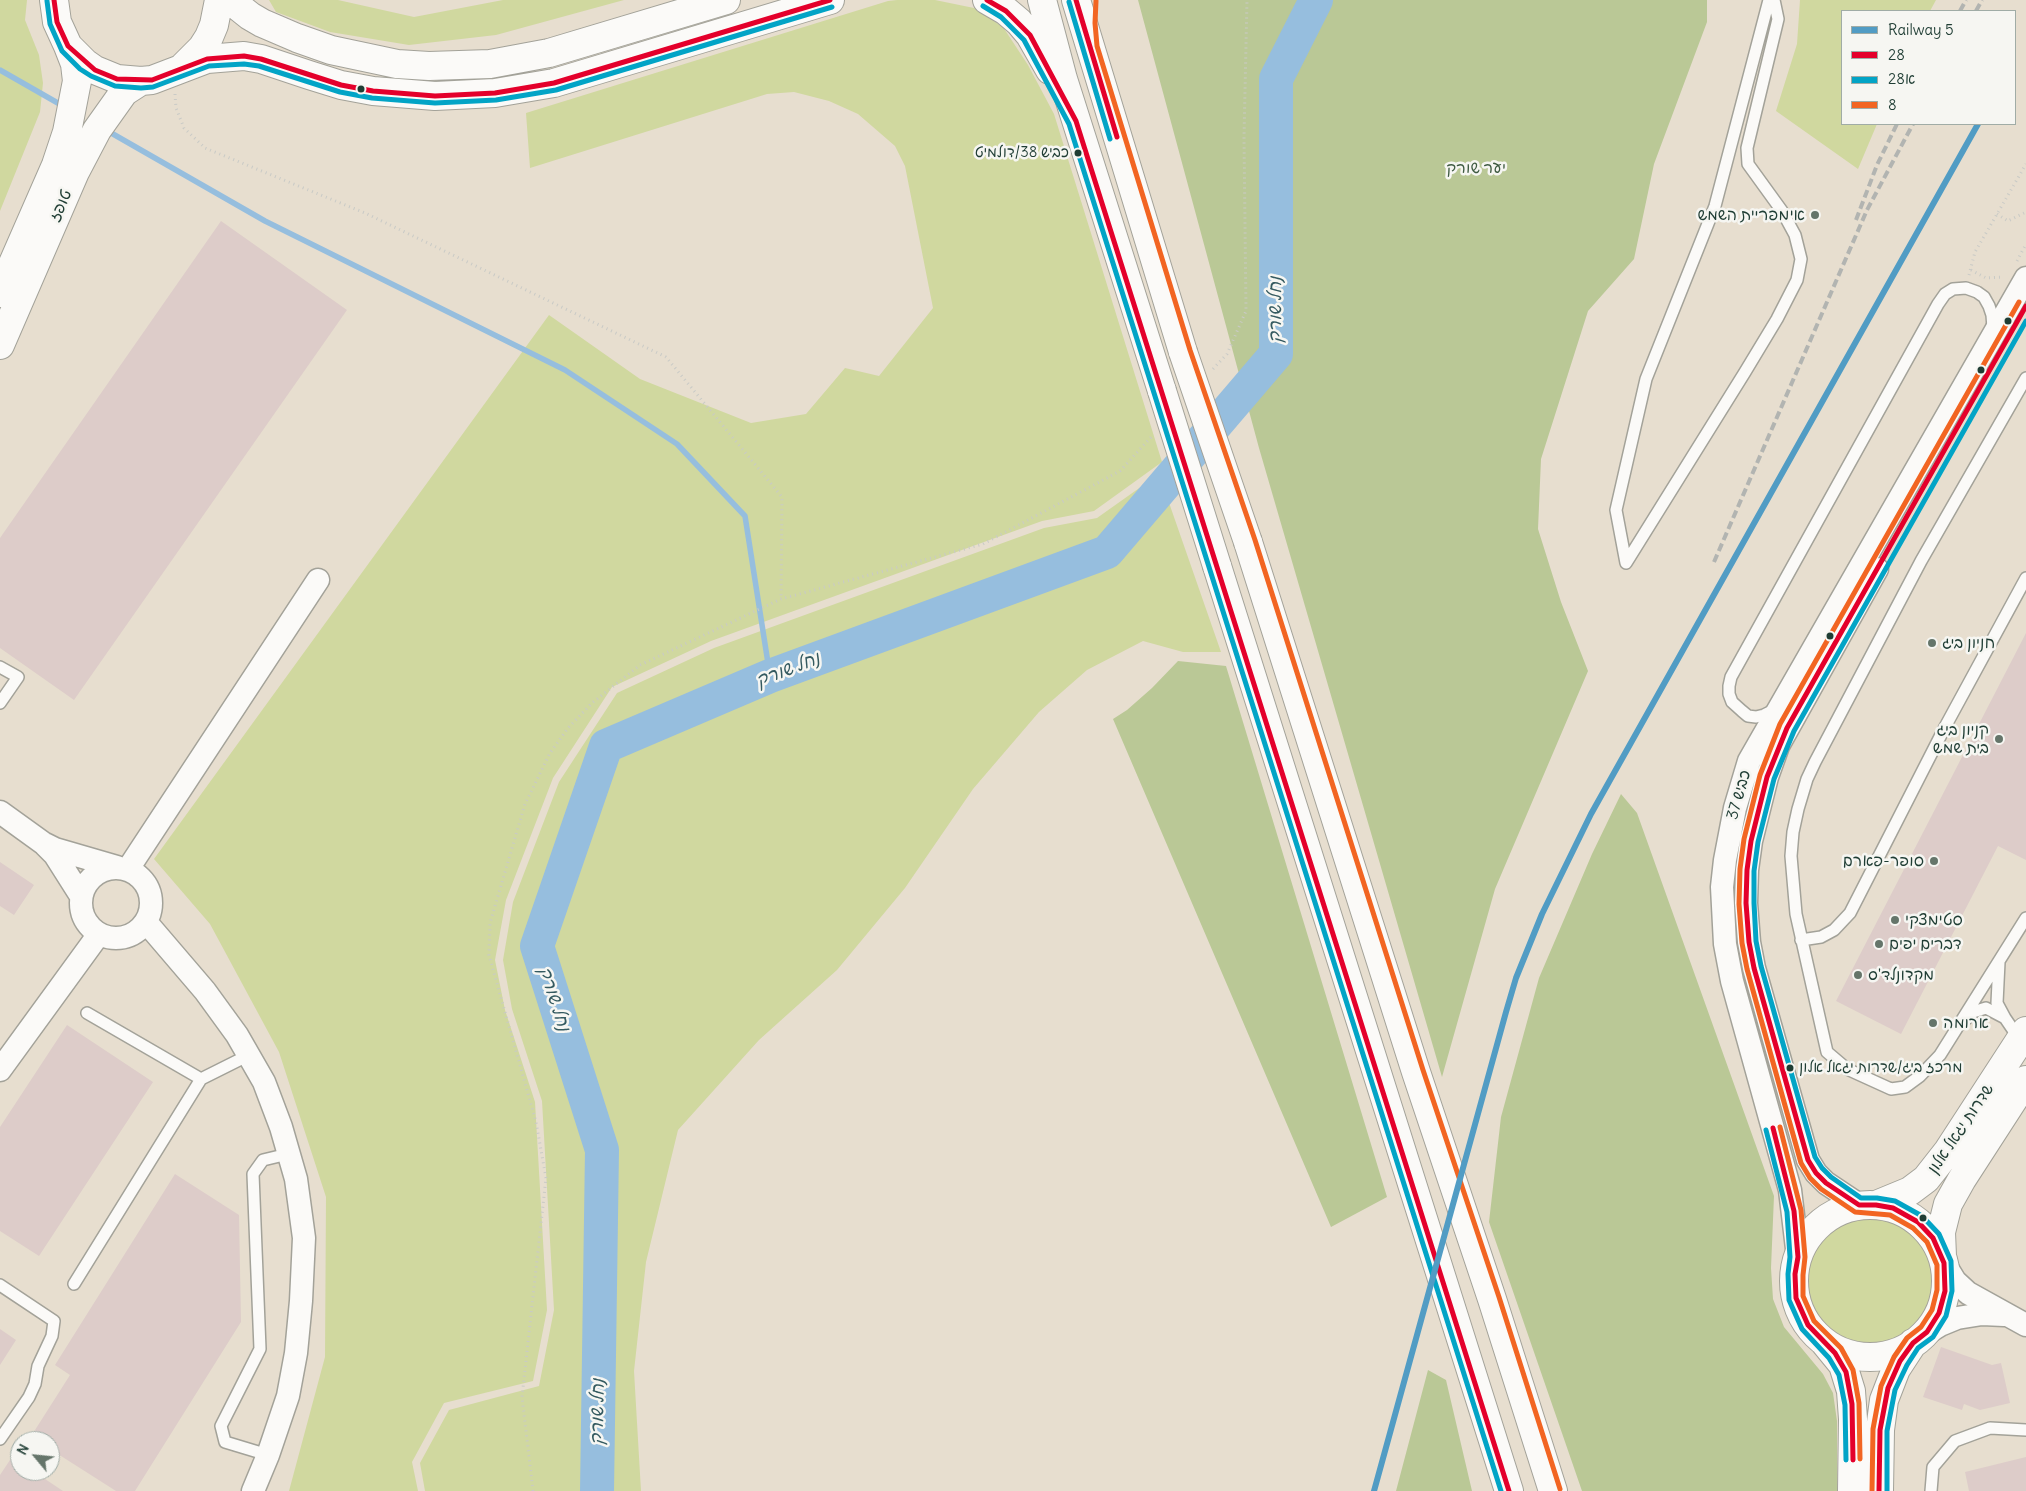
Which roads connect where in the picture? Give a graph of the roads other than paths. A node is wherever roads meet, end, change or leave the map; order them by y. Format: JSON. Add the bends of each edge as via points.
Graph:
{"nodes":[{"id":1,"x":54,"y":0,"type":"edge"},
{"id":2,"x":219,"y":0,"type":"edge"},
{"id":3,"x":230,"y":0,"type":"edge"},
{"id":4,"x":726,"y":0,"type":"edge"},
{"id":5,"x":830,"y":0,"type":"edge"},
{"id":6,"x":987,"y":0,"type":"edge"},
{"id":7,"x":1042,"y":0,"type":"edge"},
{"id":8,"x":1076,"y":0,"type":"edge"},
{"id":9,"x":1089,"y":0,"type":"edge"},
{"id":10,"x":1769,"y":0,"type":"edge"},
{"id":11,"x":1774,"y":0,"type":"edge"},
{"id":12,"x":68,"y":46,"type":"junction"},
{"id":13,"x":1090,"y":48,"type":"junction"},
{"id":14,"x":172,"y":73,"type":"junction"},
{"id":15,"x":141,"y":81,"type":"junction"},
{"id":16,"x":1076,"y":121,"type":"junction"},
{"id":17,"x":2016,"y":272,"type":"edge"},
{"id":18,"x":0,"y":293,"type":"edge"},
{"id":19,"x":2026,"y":306,"type":"edge"},
{"id":20,"x":1992,"y":337,"type":"junction"},
{"id":21,"x":0,"y":345,"type":"edge"},
{"id":22,"x":2026,"y":378,"type":"edge"},
{"id":23,"x":2026,"y":578,"type":"edge"},
{"id":24,"x":318,"y":580,"type":"dead end"},
{"id":25,"x":0,"y":667,"type":"edge"},
{"id":26,"x":0,"y":703,"type":"edge"},
{"id":27,"x":1780,"y":707,"type":"junction"},
{"id":28,"x":0,"y":812,"type":"edge"},
{"id":29,"x":43,"y":843,"type":"junction"},
{"id":30,"x":122,"y":868,"type":"junction"},
{"id":31,"x":81,"y":896,"type":"junction"},
{"id":32,"x":2026,"y":918,"type":"edge"},
{"id":33,"x":146,"y":922,"type":"junction"},
{"id":34,"x":99,"y":934,"type":"junction"},
{"id":35,"x":1801,"y":940,"type":"junction"},
{"id":36,"x":1999,"y":961,"type":"junction"},
{"id":37,"x":87,"y":1013,"type":"dead end"},
{"id":38,"x":1956,"y":1028,"type":"junction"},
{"id":39,"x":2017,"y":1030,"type":"edge"},
{"id":40,"x":249,"y":1055,"type":"junction"},
{"id":41,"x":0,"y":1070,"type":"edge"},
{"id":42,"x":201,"y":1079,"type":"junction"},
{"id":43,"x":2026,"y":1080,"type":"edge"},
{"id":44,"x":288,"y":1154,"type":"junction"},
{"id":45,"x":1868,"y":1205,"type":"junction"},
{"id":46,"x":1798,"y":1257,"type":"junction"},
{"id":47,"x":1943,"y":1259,"type":"junction"},
{"id":48,"x":74,"y":1284,"type":"dead end"},
{"id":49,"x":0,"y":1285,"type":"edge"},
{"id":50,"x":2018,"y":1321,"type":"edge"},
{"id":51,"x":1918,"y":1340,"type":"junction"},
{"id":52,"x":1824,"y":1342,"type":"junction"},
{"id":53,"x":2026,"y":1430,"type":"edge"},
{"id":54,"x":0,"y":1439,"type":"edge"},
{"id":55,"x":268,"y":1455,"type":"junction"},
{"id":56,"x":253,"y":1491,"type":"edge"},
{"id":57,"x":1509,"y":1491,"type":"edge"},
{"id":58,"x":1553,"y":1491,"type":"edge"},
{"id":59,"x":1852,"y":1491,"type":"edge"},
{"id":60,"x":1879,"y":1491,"type":"edge"},
{"id":61,"x":1931,"y":1491,"type":"edge"}],
"edges":[{"from":1,"to":12,"type":"main road","via":[[57,22]]},
{"from":2,"to":14,"type":"main road","via":[[214,26],[202,48],[194,58]]},
{"from":3,"to":4,"type":"main road","via":[[262,23],[331,50],[397,64],[444,66],[490,64],[549,53]]},
{"from":5,"to":14,"type":"main road","via":[[554,83],[495,93],[435,96],[373,91],[308,76],[244,56],[207,59]]},
{"from":6,"to":16,"type":"main road","via":[[1006,11],[1030,35]]},
{"from":7,"to":16,"type":"main road"},
{"from":8,"to":13,"type":"main road"},
{"from":9,"to":13,"type":"main road"},
{"from":10,"to":11,"type":"lane","via":[[1715,206],[1646,379],[1616,510],[1626,563],[1745,372],[1797,280],[1801,259],[1795,235],[1748,164],[1747,148],[1778,19]]},
{"from":12,"to":15,"type":"main road","via":[[95,70],[117,79]]},
{"from":12,"to":18,"type":"main road","name":"טופז","via":[[77,81],[67,132],[56,165]]},
{"from":13,"to":58,"type":"main road","bridge":true,"via":[[1183,352],[1248,542]]},
{"from":14,"to":15,"type":"main road"},
{"from":15,"to":21,"type":"main road","name":"טופז","via":[[124,92],[97,130]]},
{"from":16,"to":57,"type":"main road","bridge":true},
{"from":17,"to":20,"type":"street","name":"כביש 37"},
{"from":19,"to":45,"type":"street","name":"כביש 37","via":[[1787,728],[1767,777],[1751,840],[1746,903],[1749,942],[1808,1160],[1826,1183]]},
{"from":20,"to":27,"type":"street","name":"כביש 37"},
{"from":20,"to":27,"type":"lane","via":[[1992,315],[1987,301],[1977,292],[1966,288],[1949,291],[1938,304],[1731,677],[1732,702],[1748,716],[1764,715]]},
{"from":22,"to":35,"type":"lane","via":[[1921,561],[1807,780],[1793,832],[1791,856]]},
{"from":23,"to":35,"type":"lane","via":[[1850,913],[1834,930],[1821,937]]},
{"from":24,"to":30,"type":"street"},
{"from":25,"to":26,"type":"lane","via":[[18,677]]},
{"from":27,"to":46,"type":"street","name":"כביש 37","via":[[1749,761],[1741,784],[1725,860],[1723,919],[1732,981],[1790,1190]]},
{"from":28,"to":29,"type":"street"},
{"from":29,"to":30,"type":"street"},
{"from":29,"to":31,"type":"street"},
{"from":30,"to":31,"type":"street","via":[[106,869],[96,874],[87,882]]},
{"from":30,"to":33,"type":"street","via":[[138,874],[150,891],[151,907]]},
{"from":31,"to":34,"type":"street","via":[[85,919]]},
{"from":32,"to":36,"type":"lane"},
{"from":33,"to":34,"type":"street","via":[[130,936],[114,938]]},
{"from":33,"to":40,"type":"street","via":[[205,991]]},
{"from":34,"to":41,"type":"street"},
{"from":35,"to":38,"type":"lane","via":[[1827,1052],[1846,1069],[1891,1089],[1905,1087],[1940,1055]]},
{"from":36,"to":38,"type":"lane"},
{"from":36,"to":39,"type":"lane","via":[[1997,1003]]},
{"from":37,"to":42,"type":"lane"},
{"from":38,"to":39,"type":"lane","via":[[1973,1012],[1986,1008]]},
{"from":39,"to":45,"type":"main road","name":"שדרות יגאל אלון","via":[[1948,1151],[1926,1179],[1910,1191]]},
{"from":40,"to":42,"type":"lane"},
{"from":40,"to":44,"type":"street","via":[[264,1082]]},
{"from":42,"to":48,"type":"lane"},
{"from":43,"to":47,"type":"main road","name":"שדרות יגאל אלון","via":[[2013,1112],[1962,1179],[1948,1204],[1941,1232]]},
{"from":44,"to":55,"type":"street","via":[[296,1180],[304,1238],[301,1301],[288,1396]]},
{"from":44,"to":55,"type":"lane","via":[[263,1160],[253,1174],[260,1349],[221,1426],[224,1442]]},
{"from":45,"to":46,"type":"main road","via":[[1837,1213],[1822,1222],[1809,1235]]},
{"from":45,"to":47,"type":"main road","via":[[1899,1210],[1918,1222],[1933,1238]]},
{"from":46,"to":52,"type":"main road","via":[[1794,1280],[1798,1303],[1808,1325]]},
{"from":47,"to":50,"type":"street","via":[[1961,1287]]},
{"from":47,"to":51,"type":"main road","via":[[1946,1280],[1943,1302],[1933,1323]]},
{"from":49,"to":54,"type":"lane","via":[[54,1321],[35,1384]]},
{"from":50,"to":51,"type":"street","via":[[1991,1314],[1965,1316],[1940,1325]]},
{"from":51,"to":52,"type":"main road","via":[[1892,1354],[1868,1357],[1845,1353]]},
{"from":51,"to":60,"type":"main road","via":[[1896,1369],[1884,1400]]},
{"from":52,"to":59,"type":"main road","via":[[1839,1359],[1849,1381],[1853,1419]]},
{"from":53,"to":61,"type":"lane","via":[[1990,1428],[1955,1441],[1933,1467]]},
{"from":55,"to":56,"type":"street"}]}
